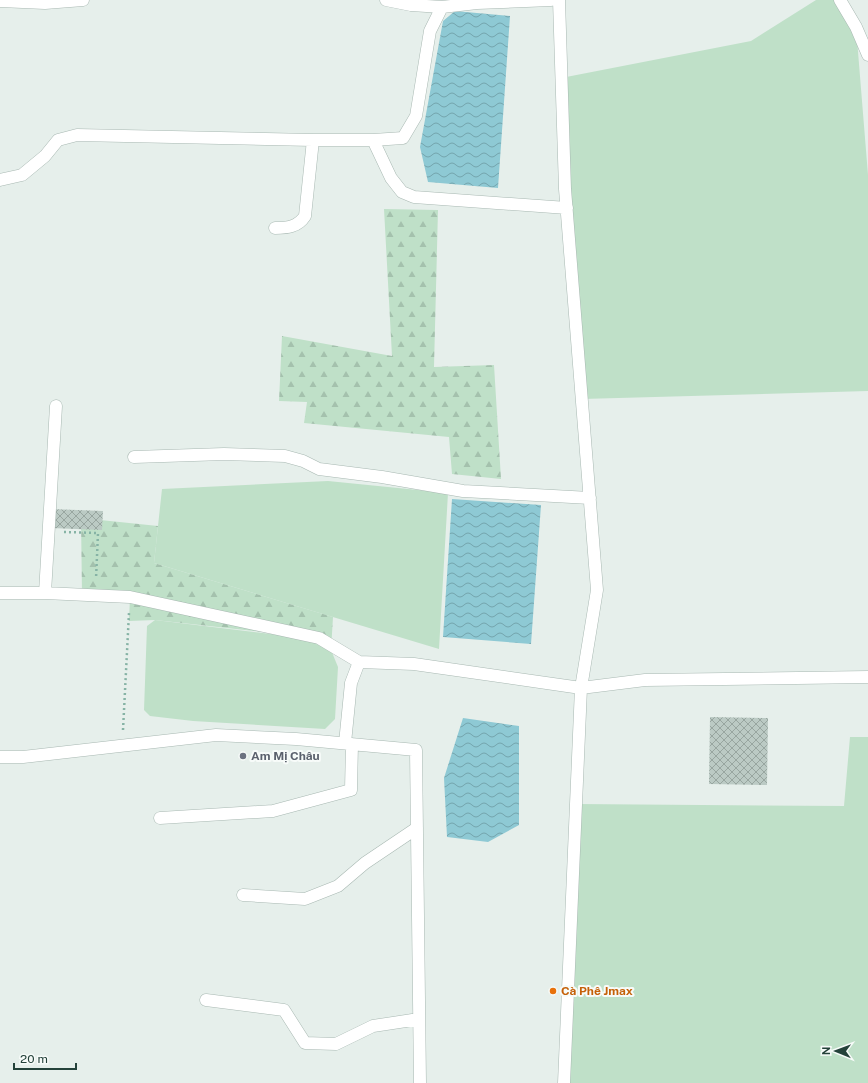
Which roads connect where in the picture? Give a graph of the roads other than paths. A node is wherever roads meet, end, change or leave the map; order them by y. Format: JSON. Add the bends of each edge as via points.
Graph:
{"nodes":[{"id":1,"x":83,"y":0,"type":"edge"},
{"id":2,"x":386,"y":0,"type":"edge"},
{"id":3,"x":551,"y":0,"type":"edge"},
{"id":4,"x":559,"y":0,"type":"edge"},
{"id":5,"x":840,"y":0,"type":"edge"},
{"id":6,"x":0,"y":1,"type":"edge"},
{"id":7,"x":442,"y":7,"type":"junction"},
{"id":8,"x":868,"y":55,"type":"edge"},
{"id":9,"x":313,"y":140,"type":"junction"},
{"id":10,"x":373,"y":140,"type":"junction"},
{"id":11,"x":0,"y":180,"type":"edge"},
{"id":12,"x":567,"y":208,"type":"junction"},
{"id":13,"x":275,"y":228,"type":"dead end"},
{"id":14,"x":56,"y":406,"type":"dead end"},
{"id":15,"x":134,"y":457,"type":"dead end"},
{"id":16,"x":590,"y":498,"type":"junction"},
{"id":17,"x":0,"y":593,"type":"edge"},
{"id":18,"x":45,"y":593,"type":"junction"},
{"id":19,"x":359,"y":662,"type":"junction"},
{"id":20,"x":868,"y":677,"type":"edge"},
{"id":21,"x":581,"y":688,"type":"junction"},
{"id":22,"x":349,"y":743,"type":"junction"},
{"id":23,"x":0,"y":757,"type":"edge"},
{"id":24,"x":160,"y":818,"type":"dead end"},
{"id":25,"x":417,"y":828,"type":"junction"},
{"id":26,"x":242,"y":895,"type":"dead end"},
{"id":27,"x":206,"y":1000,"type":"dead end"},
{"id":28,"x":419,"y":1019,"type":"junction"},
{"id":29,"x":420,"y":1083,"type":"edge"},
{"id":30,"x":564,"y":1083,"type":"edge"}],
"edges":[{"from":1,"to":6,"type":"street","via":[[45,3]]},
{"from":2,"to":7,"type":"street"},
{"from":3,"to":7,"type":"street"},
{"from":4,"to":12,"type":"street"},
{"from":5,"to":8,"type":"street","via":[[856,27]]},
{"from":7,"to":10,"type":"street","via":[[430,30],[416,116],[403,138]]},
{"from":9,"to":10,"type":"street"},
{"from":9,"to":11,"type":"street","via":[[77,135],[58,140],[45,156],[22,175]]},
{"from":9,"to":13,"type":"street","via":[[305,216],[297,225]]},
{"from":10,"to":12,"type":"street","via":[[391,178],[402,192],[414,197]]},
{"from":12,"to":16,"type":"street"},
{"from":14,"to":18,"type":"street"},
{"from":15,"to":16,"type":"street","via":[[224,454],[285,456],[319,469],[463,491]]},
{"from":16,"to":21,"type":"street","via":[[597,590]]},
{"from":17,"to":18,"type":"street"},
{"from":18,"to":19,"type":"street","via":[[130,597],[318,638]]},
{"from":19,"to":21,"type":"street","via":[[414,664]]},
{"from":19,"to":22,"type":"street","via":[[351,683]]},
{"from":20,"to":21,"type":"street","via":[[645,680]]},
{"from":21,"to":30,"type":"street"},
{"from":22,"to":23,"type":"street","via":[[216,735],[24,757]]},
{"from":22,"to":24,"type":"street","via":[[351,790],[273,811]]},
{"from":22,"to":25,"type":"street","via":[[416,750]]},
{"from":25,"to":26,"type":"street","via":[[365,863],[338,886],[305,899]]},
{"from":25,"to":28,"type":"street"},
{"from":27,"to":28,"type":"street","via":[[284,1010],[304,1043],[336,1044],[373,1026]]},
{"from":28,"to":29,"type":"street"}]}
